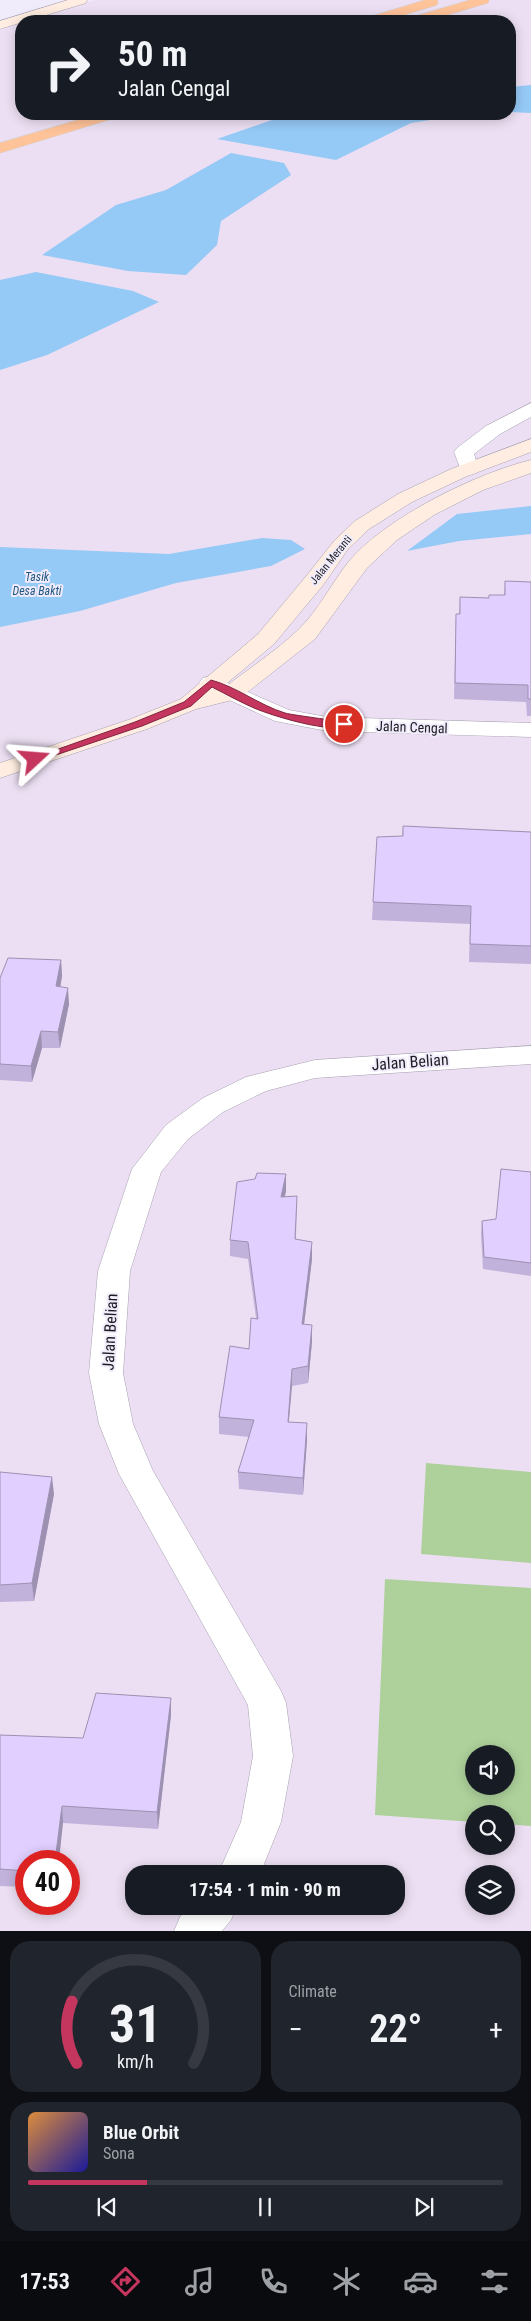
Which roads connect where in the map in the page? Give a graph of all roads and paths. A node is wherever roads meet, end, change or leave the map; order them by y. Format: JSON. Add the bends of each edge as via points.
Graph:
{"nodes":[{"id":1,"x":80,"y":0,"type":"edge"},
{"id":2,"x":440,"y":0,"type":"edge"},
{"id":3,"x":483,"y":0,"type":"edge"},
{"id":4,"x":32,"y":15,"type":"edge"},
{"id":5,"x":391,"y":15,"type":"edge"},
{"id":6,"x":434,"y":15,"type":"edge"},
{"id":7,"x":15,"y":20,"type":"edge"},
{"id":8,"x":0,"y":25,"type":"edge"},
{"id":9,"x":93,"y":120,"type":"edge"},
{"id":10,"x":0,"y":148,"type":"edge"},
{"id":11,"x":531,"y":408,"type":"edge"},
{"id":12,"x":531,"y":445,"type":"edge"},
{"id":13,"x":531,"y":466,"type":"edge"},
{"id":14,"x":470,"y":468,"type":"junction"},
{"id":15,"x":211,"y":683,"type":"junction"},
{"id":16,"x":232,"y":693,"type":"junction"},
{"id":17,"x":188,"y":704,"type":"junction"},
{"id":18,"x":531,"y":730,"type":"edge"},
{"id":19,"x":0,"y":771,"type":"edge"},
{"id":20,"x":531,"y":1055,"type":"edge"},
{"id":21,"x":243,"y":1865,"type":"edge"},
{"id":22,"x":208,"y":1915,"type":"edge"},
{"id":23,"x":195,"y":1931,"type":"edge"}],
"edges":[{"from":1,"to":4,"type":"street"},
{"from":2,"to":5,"type":"highway"},
{"from":3,"to":6,"type":"highway"},
{"from":7,"to":8,"type":"street"},
{"from":9,"to":10,"type":"highway"},
{"from":11,"to":14,"type":"street","via":[[464,452]]},
{"from":12,"to":14,"type":"street","name":"Jalan Meranti"},
{"from":13,"to":16,"type":"street","name":"Jalan Meranti","via":[[476,486],[428,511],[390,536],[359,563],[307,634]]},
{"from":14,"to":15,"type":"street","name":"Jalan Meranti","via":[[404,498],[353,532],[266,639]]},
{"from":15,"to":16,"type":"street","name":"Jalan Cengal"},
{"from":15,"to":17,"type":"street","name":"Jalan Meranti"},
{"from":16,"to":17,"type":"street","name":"Jalan Meranti"},
{"from":16,"to":18,"type":"street","name":"Jalan Cengal","via":[[283,716],[327,724]]},
{"from":17,"to":19,"type":"street","name":"Jalan Meranti"},
{"from":20,"to":21,"type":"street","name":"Jalan Belian","via":[[315,1069],[256,1084],[213,1105],[177,1132],[147,1169],[114,1271],[106,1373],[116,1424],[137,1474],[267,1704],[273,1756],[260,1822]]},
{"from":22,"to":23,"type":"street"}]}
